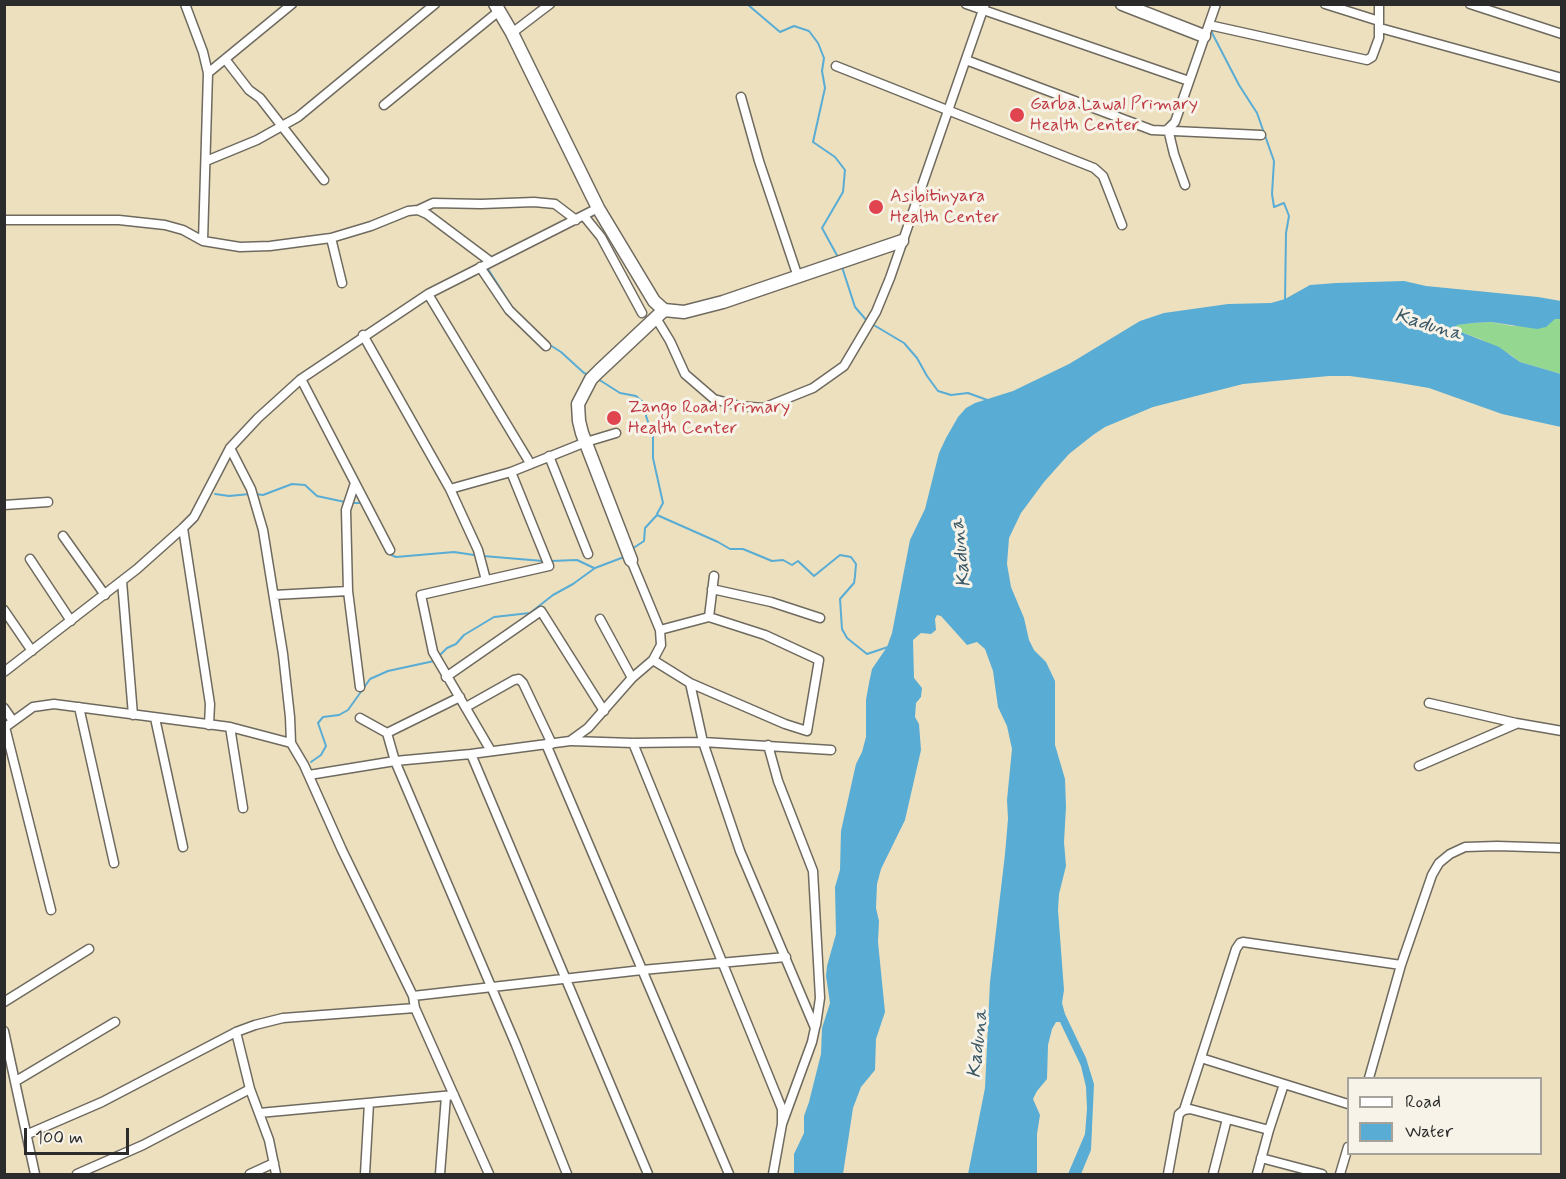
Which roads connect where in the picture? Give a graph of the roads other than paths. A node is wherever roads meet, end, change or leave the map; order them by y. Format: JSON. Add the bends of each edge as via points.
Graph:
{"nodes":[{"id":1,"x":185,"y":4,"type":"edge"},
{"id":2,"x":292,"y":4,"type":"edge"},
{"id":3,"x":435,"y":4,"type":"edge"},
{"id":4,"x":550,"y":4,"type":"edge"},
{"id":5,"x":966,"y":4,"type":"edge"},
{"id":6,"x":1122,"y":4,"type":"edge"},
{"id":7,"x":1216,"y":4,"type":"edge"},
{"id":8,"x":1325,"y":4,"type":"edge"},
{"id":9,"x":1378,"y":4,"type":"edge"},
{"id":10,"x":1470,"y":4,"type":"edge"},
{"id":11,"x":497,"y":8,"type":"edge"},
{"id":12,"x":984,"y":8,"type":"edge"},
{"id":13,"x":1379,"y":25,"type":"junction"},
{"id":14,"x":1206,"y":30,"type":"junction"},
{"id":15,"x":512,"y":33,"type":"junction"},
{"id":16,"x":1562,"y":34,"type":"edge"},
{"id":17,"x":225,"y":59,"type":"junction"},
{"id":18,"x":966,"y":60,"type":"junction"},
{"id":19,"x":836,"y":66,"type":"dead end"},
{"id":20,"x":208,"y":72,"type":"junction"},
{"id":21,"x":1562,"y":78,"type":"edge"},
{"id":22,"x":1189,"y":81,"type":"junction"},
{"id":23,"x":741,"y":97,"type":"dead end"},
{"id":24,"x":384,"y":105,"type":"dead end"},
{"id":25,"x":949,"y":110,"type":"junction"},
{"id":26,"x":283,"y":127,"type":"junction"},
{"id":27,"x":1168,"y":129,"type":"junction"},
{"id":28,"x":1261,"y":135,"type":"dead end"},
{"id":29,"x":206,"y":161,"type":"junction"},
{"id":30,"x":324,"y":180,"type":"dead end"},
{"id":31,"x":1185,"y":185,"type":"dead end"},
{"id":32,"x":598,"y":208,"type":"junction"},
{"id":33,"x":418,"y":210,"type":"junction"},
{"id":34,"x":580,"y":218,"type":"junction"},
{"id":35,"x":4,"y":220,"type":"edge"},
{"id":36,"x":1122,"y":225,"type":"dead end"},
{"id":37,"x":331,"y":238,"type":"junction"},
{"id":38,"x":203,"y":241,"type":"junction"},
{"id":39,"x":902,"y":241,"type":"junction"},
{"id":40,"x":491,"y":262,"type":"junction"},
{"id":41,"x":480,"y":267,"type":"junction"},
{"id":42,"x":798,"y":277,"type":"junction"},
{"id":43,"x":342,"y":283,"type":"dead end"},
{"id":44,"x":428,"y":294,"type":"junction"},
{"id":45,"x":642,"y":313,"type":"dead end"},
{"id":46,"x":660,"y":314,"type":"junction"},
{"id":47,"x":363,"y":335,"type":"junction"},
{"id":48,"x":546,"y":346,"type":"dead end"},
{"id":49,"x":301,"y":379,"type":"junction"},
{"id":50,"x":616,"y":433,"type":"dead end"},
{"id":51,"x":586,"y":442,"type":"junction"},
{"id":52,"x":230,"y":448,"type":"junction"},
{"id":53,"x":549,"y":456,"type":"junction"},
{"id":54,"x":530,"y":463,"type":"junction"},
{"id":55,"x":511,"y":471,"type":"junction"},
{"id":56,"x":355,"y":483,"type":"junction"},
{"id":57,"x":450,"y":489,"type":"junction"},
{"id":58,"x":48,"y":502,"type":"dead end"},
{"id":59,"x":4,"y":505,"type":"edge"},
{"id":60,"x":183,"y":528,"type":"junction"},
{"id":61,"x":63,"y":537,"type":"dead end"},
{"id":62,"x":390,"y":550,"type":"dead end"},
{"id":63,"x":588,"y":554,"type":"dead end"},
{"id":64,"x":30,"y":559,"type":"dead end"},
{"id":65,"x":631,"y":560,"type":"joint"},
{"id":66,"x":714,"y":576,"type":"dead end"},
{"id":67,"x":486,"y":580,"type":"junction"},
{"id":68,"x":122,"y":581,"type":"junction"},
{"id":69,"x":712,"y":589,"type":"junction"},
{"id":70,"x":348,"y":591,"type":"junction"},
{"id":71,"x":105,"y":595,"type":"junction"},
{"id":72,"x":274,"y":595,"type":"junction"},
{"id":73,"x":4,"y":610,"type":"edge"},
{"id":74,"x":709,"y":617,"type":"junction"},
{"id":75,"x":820,"y":618,"type":"dead end"},
{"id":76,"x":600,"y":619,"type":"dead end"},
{"id":77,"x":71,"y":621,"type":"junction"},
{"id":78,"x":660,"y":630,"type":"junction"},
{"id":79,"x":32,"y":651,"type":"junction"},
{"id":80,"x":653,"y":660,"type":"junction"},
{"id":81,"x":4,"y":672,"type":"edge"},
{"id":82,"x":446,"y":677,"type":"junction"},
{"id":83,"x":632,"y":678,"type":"junction"},
{"id":84,"x":690,"y":683,"type":"junction"},
{"id":85,"x":360,"y":687,"type":"dead end"},
{"id":86,"x":460,"y":697,"type":"junction"},
{"id":87,"x":1429,"y":703,"type":"dead end"},
{"id":88,"x":79,"y":707,"type":"junction"},
{"id":89,"x":466,"y":707,"type":"junction"},
{"id":90,"x":4,"y":708,"type":"edge"},
{"id":91,"x":603,"y":711,"type":"junction"},
{"id":92,"x":133,"y":715,"type":"junction"},
{"id":93,"x":155,"y":718,"type":"junction"},
{"id":94,"x":360,"y":718,"type":"dead end"},
{"id":95,"x":13,"y":721,"type":"junction"},
{"id":96,"x":1516,"y":723,"type":"junction"},
{"id":97,"x":209,"y":725,"type":"junction"},
{"id":98,"x":5,"y":727,"type":"edge"},
{"id":99,"x":230,"y":727,"type":"junction"},
{"id":100,"x":1562,"y":731,"type":"edge"},
{"id":101,"x":387,"y":733,"type":"junction"},
{"id":102,"x":570,"y":741,"type":"junction"},
{"id":103,"x":703,"y":742,"type":"junction"},
{"id":104,"x":291,"y":743,"type":"junction"},
{"id":105,"x":633,"y":743,"type":"junction"},
{"id":106,"x":549,"y":744,"type":"junction"},
{"id":107,"x":768,"y":745,"type":"junction"},
{"id":108,"x":831,"y":750,"type":"dead end"},
{"id":109,"x":491,"y":751,"type":"junction"},
{"id":110,"x":471,"y":754,"type":"junction"},
{"id":111,"x":395,"y":761,"type":"junction"},
{"id":112,"x":1419,"y":766,"type":"dead end"},
{"id":113,"x":309,"y":775,"type":"junction"},
{"id":114,"x":243,"y":808,"type":"dead end"},
{"id":115,"x":183,"y":847,"type":"dead end"},
{"id":116,"x":1562,"y":848,"type":"edge"},
{"id":117,"x":114,"y":862,"type":"dead end"},
{"id":118,"x":51,"y":910,"type":"dead end"},
{"id":119,"x":89,"y":949,"type":"dead end"},
{"id":120,"x":786,"y":957,"type":"junction"},
{"id":121,"x":723,"y":963,"type":"junction"},
{"id":122,"x":1401,"y":965,"type":"junction"},
{"id":123,"x":642,"y":970,"type":"junction"},
{"id":124,"x":565,"y":979,"type":"junction"},
{"id":125,"x":492,"y":987,"type":"junction"},
{"id":126,"x":413,"y":996,"type":"junction"},
{"id":127,"x":4,"y":1002,"type":"edge"},
{"id":128,"x":415,"y":1008,"type":"junction"},
{"id":129,"x":115,"y":1022,"type":"dead end"},
{"id":130,"x":815,"y":1028,"type":"junction"},
{"id":131,"x":4,"y":1031,"type":"edge"},
{"id":132,"x":236,"y":1032,"type":"junction"},
{"id":133,"x":1201,"y":1058,"type":"junction"},
{"id":134,"x":1369,"y":1077,"type":"edge"},
{"id":135,"x":16,"y":1081,"type":"junction"},
{"id":136,"x":1284,"y":1084,"type":"junction"},
{"id":137,"x":250,"y":1089,"type":"junction"},
{"id":138,"x":450,"y":1095,"type":"junction"},
{"id":139,"x":369,"y":1102,"type":"junction"},
{"id":140,"x":1347,"y":1104,"type":"edge"},
{"id":141,"x":1184,"y":1110,"type":"junction"},
{"id":142,"x":259,"y":1113,"type":"junction"},
{"id":143,"x":1227,"y":1119,"type":"junction"},
{"id":144,"x":782,"y":1124,"type":"junction"},
{"id":145,"x":1269,"y":1130,"type":"junction"},
{"id":146,"x":28,"y":1134,"type":"junction"},
{"id":147,"x":1347,"y":1150,"type":"edge"},
{"id":148,"x":1262,"y":1158,"type":"junction"},
{"id":149,"x":274,"y":1163,"type":"junction"},
{"id":150,"x":35,"y":1174,"type":"edge"},
{"id":151,"x":77,"y":1174,"type":"edge"},
{"id":152,"x":250,"y":1174,"type":"edge"},
{"id":153,"x":276,"y":1174,"type":"edge"},
{"id":154,"x":365,"y":1174,"type":"edge"},
{"id":155,"x":440,"y":1174,"type":"edge"},
{"id":156,"x":489,"y":1174,"type":"edge"},
{"id":157,"x":567,"y":1174,"type":"edge"},
{"id":158,"x":648,"y":1174,"type":"edge"},
{"id":159,"x":729,"y":1174,"type":"edge"},
{"id":160,"x":773,"y":1174,"type":"edge"},
{"id":161,"x":1168,"y":1174,"type":"edge"},
{"id":162,"x":1213,"y":1174,"type":"edge"},
{"id":163,"x":1257,"y":1174,"type":"edge"},
{"id":164,"x":1322,"y":1174,"type":"edge"},
{"id":165,"x":1340,"y":1174,"type":"edge"}],
"edges":[{"from":1,"to":20,"type":"street"},
{"from":2,"to":17,"type":"street"},
{"from":3,"to":26,"type":"street"},
{"from":4,"to":15,"type":"street"},
{"from":5,"to":12,"type":"street"},
{"from":6,"to":14,"type":"street"},
{"from":7,"to":14,"type":"street"},
{"from":8,"to":13,"type":"street"},
{"from":9,"to":13,"type":"street"},
{"from":10,"to":16,"type":"street"},
{"from":11,"to":15,"type":"street"},
{"from":11,"to":24,"type":"street"},
{"from":12,"to":18,"type":"street"},
{"from":12,"to":22,"type":"street"},
{"from":13,"to":14,"type":"street","via":[[1379,38],[1367,60]]},
{"from":13,"to":21,"type":"street"},
{"from":14,"to":22,"type":"street"},
{"from":15,"to":32,"type":"street"},
{"from":17,"to":20,"type":"street"},
{"from":17,"to":26,"type":"street"},
{"from":18,"to":25,"type":"street"},
{"from":18,"to":27,"type":"street","via":[[1152,130]]},
{"from":19,"to":25,"type":"street"},
{"from":20,"to":29,"type":"street"},
{"from":22,"to":27,"type":"street","via":[[1175,122]]},
{"from":23,"to":42,"type":"street"},
{"from":25,"to":36,"type":"street","via":[[1094,168],[1110,189]]},
{"from":25,"to":39,"type":"street"},
{"from":26,"to":29,"type":"street"},
{"from":26,"to":30,"type":"street"},
{"from":27,"to":28,"type":"street"},
{"from":27,"to":31,"type":"street"},
{"from":29,"to":38,"type":"street"},
{"from":32,"to":34,"type":"street"},
{"from":32,"to":46,"type":"street"},
{"from":33,"to":34,"type":"street","via":[[433,203],[534,202],[555,204]]},
{"from":33,"to":37,"type":"street"},
{"from":33,"to":40,"type":"street"},
{"from":34,"to":40,"type":"street"},
{"from":34,"to":45,"type":"street","via":[[601,237]]},
{"from":35,"to":38,"type":"street","via":[[154,224],[183,230]]},
{"from":37,"to":38,"type":"street","via":[[240,247]]},
{"from":37,"to":43,"type":"street"},
{"from":39,"to":42,"type":"street"},
{"from":39,"to":46,"type":"street","via":[[876,312],[844,366],[813,388],[763,408],[714,399],[685,374]]},
{"from":40,"to":41,"type":"street"},
{"from":41,"to":44,"type":"street"},
{"from":41,"to":48,"type":"street","via":[[509,310]]},
{"from":42,"to":46,"type":"street","via":[[723,302]]},
{"from":44,"to":47,"type":"street"},
{"from":44,"to":54,"type":"street"},
{"from":46,"to":51,"type":"street","via":[[595,375],[578,404]]},
{"from":47,"to":49,"type":"street"},
{"from":47,"to":57,"type":"street"},
{"from":49,"to":52,"type":"street"},
{"from":49,"to":56,"type":"street"},
{"from":50,"to":51,"type":"street"},
{"from":51,"to":53,"type":"street"},
{"from":51,"to":65,"type":"street"},
{"from":52,"to":60,"type":"street","via":[[194,517]]},
{"from":52,"to":72,"type":"street","via":[[255,499]]},
{"from":53,"to":54,"type":"street"},
{"from":53,"to":63,"type":"street"},
{"from":54,"to":55,"type":"street"},
{"from":55,"to":57,"type":"street"},
{"from":55,"to":67,"type":"street","via":[[549,566]]},
{"from":56,"to":62,"type":"street"},
{"from":56,"to":70,"type":"street","via":[[346,510]]},
{"from":57,"to":67,"type":"street","via":[[478,550]]},
{"from":58,"to":59,"type":"street"},
{"from":60,"to":68,"type":"street"},
{"from":60,"to":97,"type":"street","via":[[210,704]]},
{"from":61,"to":71,"type":"street"},
{"from":64,"to":77,"type":"street"},
{"from":65,"to":78,"type":"street"},
{"from":66,"to":69,"type":"street"},
{"from":67,"to":82,"type":"street","via":[[421,595],[433,652]]},
{"from":68,"to":71,"type":"street"},
{"from":68,"to":92,"type":"street"},
{"from":69,"to":74,"type":"street"},
{"from":69,"to":75,"type":"street"},
{"from":70,"to":72,"type":"street"},
{"from":70,"to":85,"type":"street"},
{"from":71,"to":77,"type":"street"},
{"from":72,"to":104,"type":"street"},
{"from":73,"to":79,"type":"street"},
{"from":74,"to":78,"type":"street"},
{"from":74,"to":84,"type":"street","via":[[819,660],[807,731]]},
{"from":76,"to":83,"type":"street"},
{"from":77,"to":79,"type":"street"},
{"from":78,"to":80,"type":"street","via":[[661,645]]},
{"from":79,"to":81,"type":"street"},
{"from":80,"to":83,"type":"street"},
{"from":80,"to":84,"type":"street"},
{"from":82,"to":86,"type":"street"},
{"from":82,"to":91,"type":"street","via":[[541,611]]},
{"from":83,"to":91,"type":"street"},
{"from":84,"to":103,"type":"street"},
{"from":86,"to":89,"type":"street"},
{"from":86,"to":101,"type":"street"},
{"from":87,"to":96,"type":"street"},
{"from":88,"to":92,"type":"street"},
{"from":88,"to":95,"type":"street","via":[[33,707]]},
{"from":88,"to":117,"type":"street"},
{"from":89,"to":106,"type":"street","via":[[519,679]]},
{"from":89,"to":109,"type":"street"},
{"from":90,"to":95,"type":"street"},
{"from":91,"to":102,"type":"street"},
{"from":92,"to":93,"type":"street"},
{"from":93,"to":97,"type":"street"},
{"from":93,"to":115,"type":"street"},
{"from":94,"to":101,"type":"street"},
{"from":95,"to":98,"type":"street"},
{"from":96,"to":100,"type":"street"},
{"from":96,"to":112,"type":"street"},
{"from":97,"to":99,"type":"street"},
{"from":98,"to":118,"type":"street"},
{"from":99,"to":104,"type":"street"},
{"from":99,"to":114,"type":"street"},
{"from":101,"to":111,"type":"street"},
{"from":102,"to":105,"type":"street"},
{"from":102,"to":106,"type":"street"},
{"from":103,"to":105,"type":"street"},
{"from":103,"to":107,"type":"street"},
{"from":103,"to":120,"type":"street","via":[[740,851]]},
{"from":104,"to":113,"type":"street"},
{"from":105,"to":121,"type":"street"},
{"from":106,"to":109,"type":"street"},
{"from":106,"to":123,"type":"street"},
{"from":107,"to":108,"type":"street"},
{"from":107,"to":130,"type":"street","via":[[813,871],[820,998]]},
{"from":109,"to":110,"type":"street"},
{"from":110,"to":111,"type":"street"},
{"from":110,"to":124,"type":"street"},
{"from":111,"to":113,"type":"street"},
{"from":111,"to":125,"type":"street"},
{"from":113,"to":126,"type":"street"},
{"from":116,"to":122,"type":"street","via":[[1465,847],[1450,854],[1432,875]]},
{"from":119,"to":127,"type":"street"},
{"from":120,"to":121,"type":"street"},
{"from":120,"to":130,"type":"street"},
{"from":121,"to":123,"type":"street"},
{"from":121,"to":144,"type":"street","via":[[782,1109]]},
{"from":122,"to":133,"type":"street","via":[[1240,943]]},
{"from":122,"to":134,"type":"street"},
{"from":123,"to":124,"type":"street"},
{"from":123,"to":159,"type":"street"},
{"from":124,"to":125,"type":"street"},
{"from":124,"to":158,"type":"street"},
{"from":125,"to":126,"type":"street"},
{"from":125,"to":157,"type":"street"},
{"from":126,"to":128,"type":"street"},
{"from":128,"to":132,"type":"street","via":[[283,1018]]},
{"from":128,"to":138,"type":"street"},
{"from":129,"to":135,"type":"street"},
{"from":130,"to":144,"type":"street"},
{"from":131,"to":135,"type":"street"},
{"from":132,"to":137,"type":"street"},
{"from":132,"to":146,"type":"street","via":[[102,1102]]},
{"from":133,"to":136,"type":"street"},
{"from":133,"to":141,"type":"street"},
{"from":135,"to":146,"type":"street"},
{"from":136,"to":140,"type":"street"},
{"from":136,"to":145,"type":"street"},
{"from":137,"to":142,"type":"street"},
{"from":137,"to":151,"type":"street","via":[[143,1145]]},
{"from":138,"to":139,"type":"street"},
{"from":138,"to":155,"type":"street"},
{"from":138,"to":156,"type":"street"},
{"from":139,"to":142,"type":"street"},
{"from":139,"to":154,"type":"street"},
{"from":141,"to":143,"type":"street"},
{"from":141,"to":161,"type":"street","via":[[1179,1114]]},
{"from":142,"to":149,"type":"street"},
{"from":143,"to":145,"type":"street"},
{"from":143,"to":162,"type":"street"},
{"from":144,"to":160,"type":"street"},
{"from":145,"to":148,"type":"street"},
{"from":146,"to":150,"type":"street"},
{"from":147,"to":165,"type":"street"},
{"from":148,"to":163,"type":"street"},
{"from":148,"to":164,"type":"street"},
{"from":149,"to":152,"type":"street"},
{"from":149,"to":153,"type":"street"}]}
